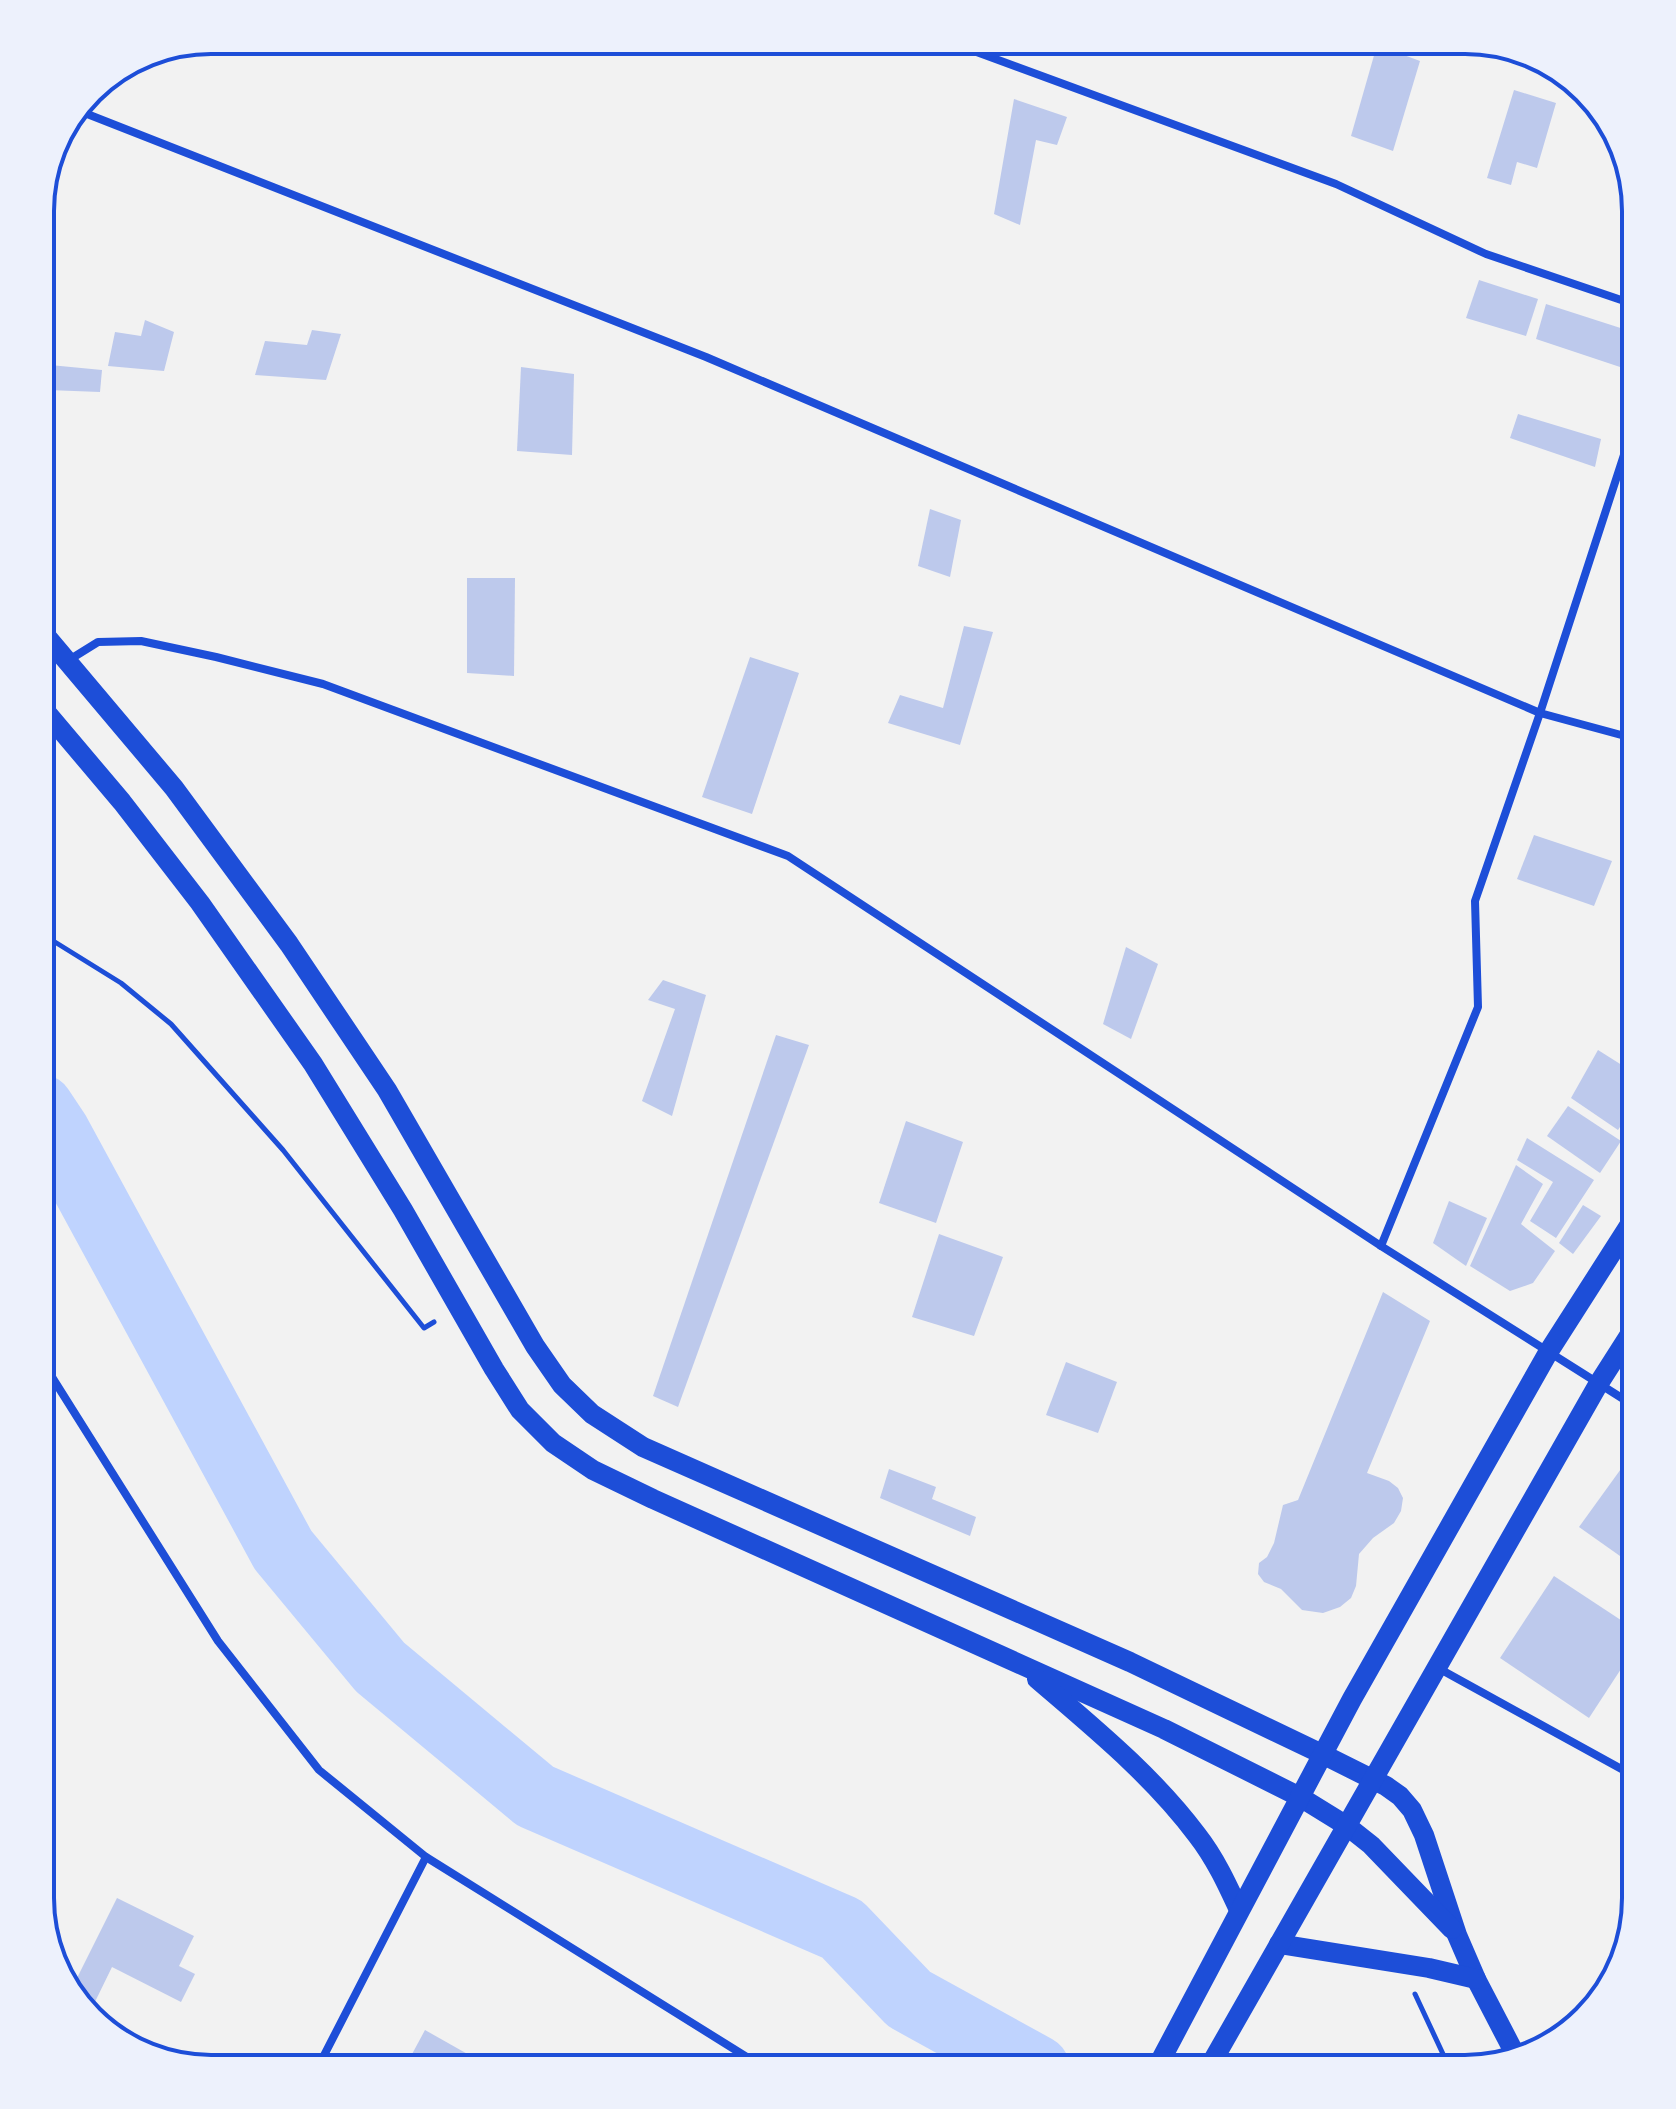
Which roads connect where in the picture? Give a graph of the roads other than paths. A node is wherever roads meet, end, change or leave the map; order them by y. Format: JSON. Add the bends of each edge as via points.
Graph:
{"nodes":[{"id":1,"x":982,"y":54,"type":"edge"},
{"id":2,"x":87,"y":114,"type":"edge"},
{"id":3,"x":1622,"y":300,"type":"edge"},
{"id":4,"x":1622,"y":461,"type":"edge"},
{"id":5,"x":54,"y":645,"type":"edge"},
{"id":6,"x":68,"y":661,"type":"junction"},
{"id":7,"x":1540,"y":713,"type":"junction"},
{"id":8,"x":54,"y":722,"type":"edge"},
{"id":9,"x":1622,"y":735,"type":"edge"},
{"id":10,"x":1622,"y":1237,"type":"edge"},
{"id":11,"x":1381,"y":1246,"type":"junction"},
{"id":12,"x":1622,"y":1347,"type":"edge"},
{"id":13,"x":1549,"y":1351,"type":"junction"},
{"id":14,"x":54,"y":1380,"type":"edge"},
{"id":15,"x":1599,"y":1383,"type":"junction"},
{"id":16,"x":1622,"y":1398,"type":"edge"},
{"id":17,"x":1019,"y":1664,"type":"junction"},
{"id":18,"x":1437,"y":1667,"type":"junction"},
{"id":19,"x":1322,"y":1754,"type":"junction"},
{"id":20,"x":1622,"y":1769,"type":"edge"},
{"id":21,"x":1372,"y":1779,"type":"junction"},
{"id":22,"x":1300,"y":1797,"type":"junction"},
{"id":23,"x":1347,"y":1826,"type":"junction"},
{"id":24,"x":426,"y":1857,"type":"junction"},
{"id":25,"x":1239,"y":1910,"type":"junction"},
{"id":26,"x":1457,"y":1935,"type":"junction"},
{"id":27,"x":1279,"y":1944,"type":"junction"},
{"id":28,"x":1476,"y":1979,"type":"junction"},
{"id":29,"x":1512,"y":2048,"type":"edge"},
{"id":30,"x":324,"y":2055,"type":"edge"},
{"id":31,"x":744,"y":2055,"type":"edge"},
{"id":32,"x":1164,"y":2055,"type":"edge"},
{"id":33,"x":1216,"y":2055,"type":"edge"}],
"edges":[{"from":1,"to":3,"type":"street","via":[[1336,184],[1486,254]]},
{"from":2,"to":7,"type":"street","via":[[706,357]]},
{"from":4,"to":7,"type":"street"},
{"from":5,"to":6,"type":"main road"},
{"from":6,"to":11,"type":"street","via":[[98,642],[141,641],[323,684],[788,856]]},
{"from":6,"to":19,"type":"main road","via":[[174,788],[289,944],[387,1090],[535,1346],[562,1385],[592,1414],[643,1447],[1130,1662]]},
{"from":7,"to":9,"type":"street"},
{"from":7,"to":11,"type":"street","via":[[1475,901],[1478,1007]]},
{"from":8,"to":17,"type":"main road","via":[[200,903],[313,1064],[494,1369],[520,1410],[553,1443],[593,1470]]},
{"from":10,"to":13,"type":"main road"},
{"from":11,"to":13,"type":"street"},
{"from":12,"to":15,"type":"main road"},
{"from":13,"to":15,"type":"street"},
{"from":13,"to":19,"type":"main road"},
{"from":14,"to":24,"type":"street","via":[[210,1627],[319,1770]]},
{"from":15,"to":16,"type":"street"},
{"from":15,"to":18,"type":"main road"},
{"from":17,"to":22,"type":"main road"},
{"from":17,"to":25,"type":"main road","via":[[1160,1789],[1199,1836]]},
{"from":18,"to":20,"type":"street"},
{"from":18,"to":21,"type":"main road"},
{"from":19,"to":21,"type":"main road"},
{"from":19,"to":22,"type":"main road"},
{"from":21,"to":23,"type":"main road"},
{"from":21,"to":26,"type":"main road","via":[[1412,1810]]},
{"from":22,"to":23,"type":"main road"},
{"from":22,"to":25,"type":"main road"},
{"from":23,"to":26,"type":"main road","via":[[1381,1854]]},
{"from":23,"to":27,"type":"main road"},
{"from":24,"to":30,"type":"street"},
{"from":24,"to":31,"type":"street"},
{"from":25,"to":32,"type":"main road"},
{"from":26,"to":28,"type":"main road"},
{"from":27,"to":28,"type":"main road"},
{"from":27,"to":33,"type":"main road"},
{"from":28,"to":29,"type":"main road"}]}
